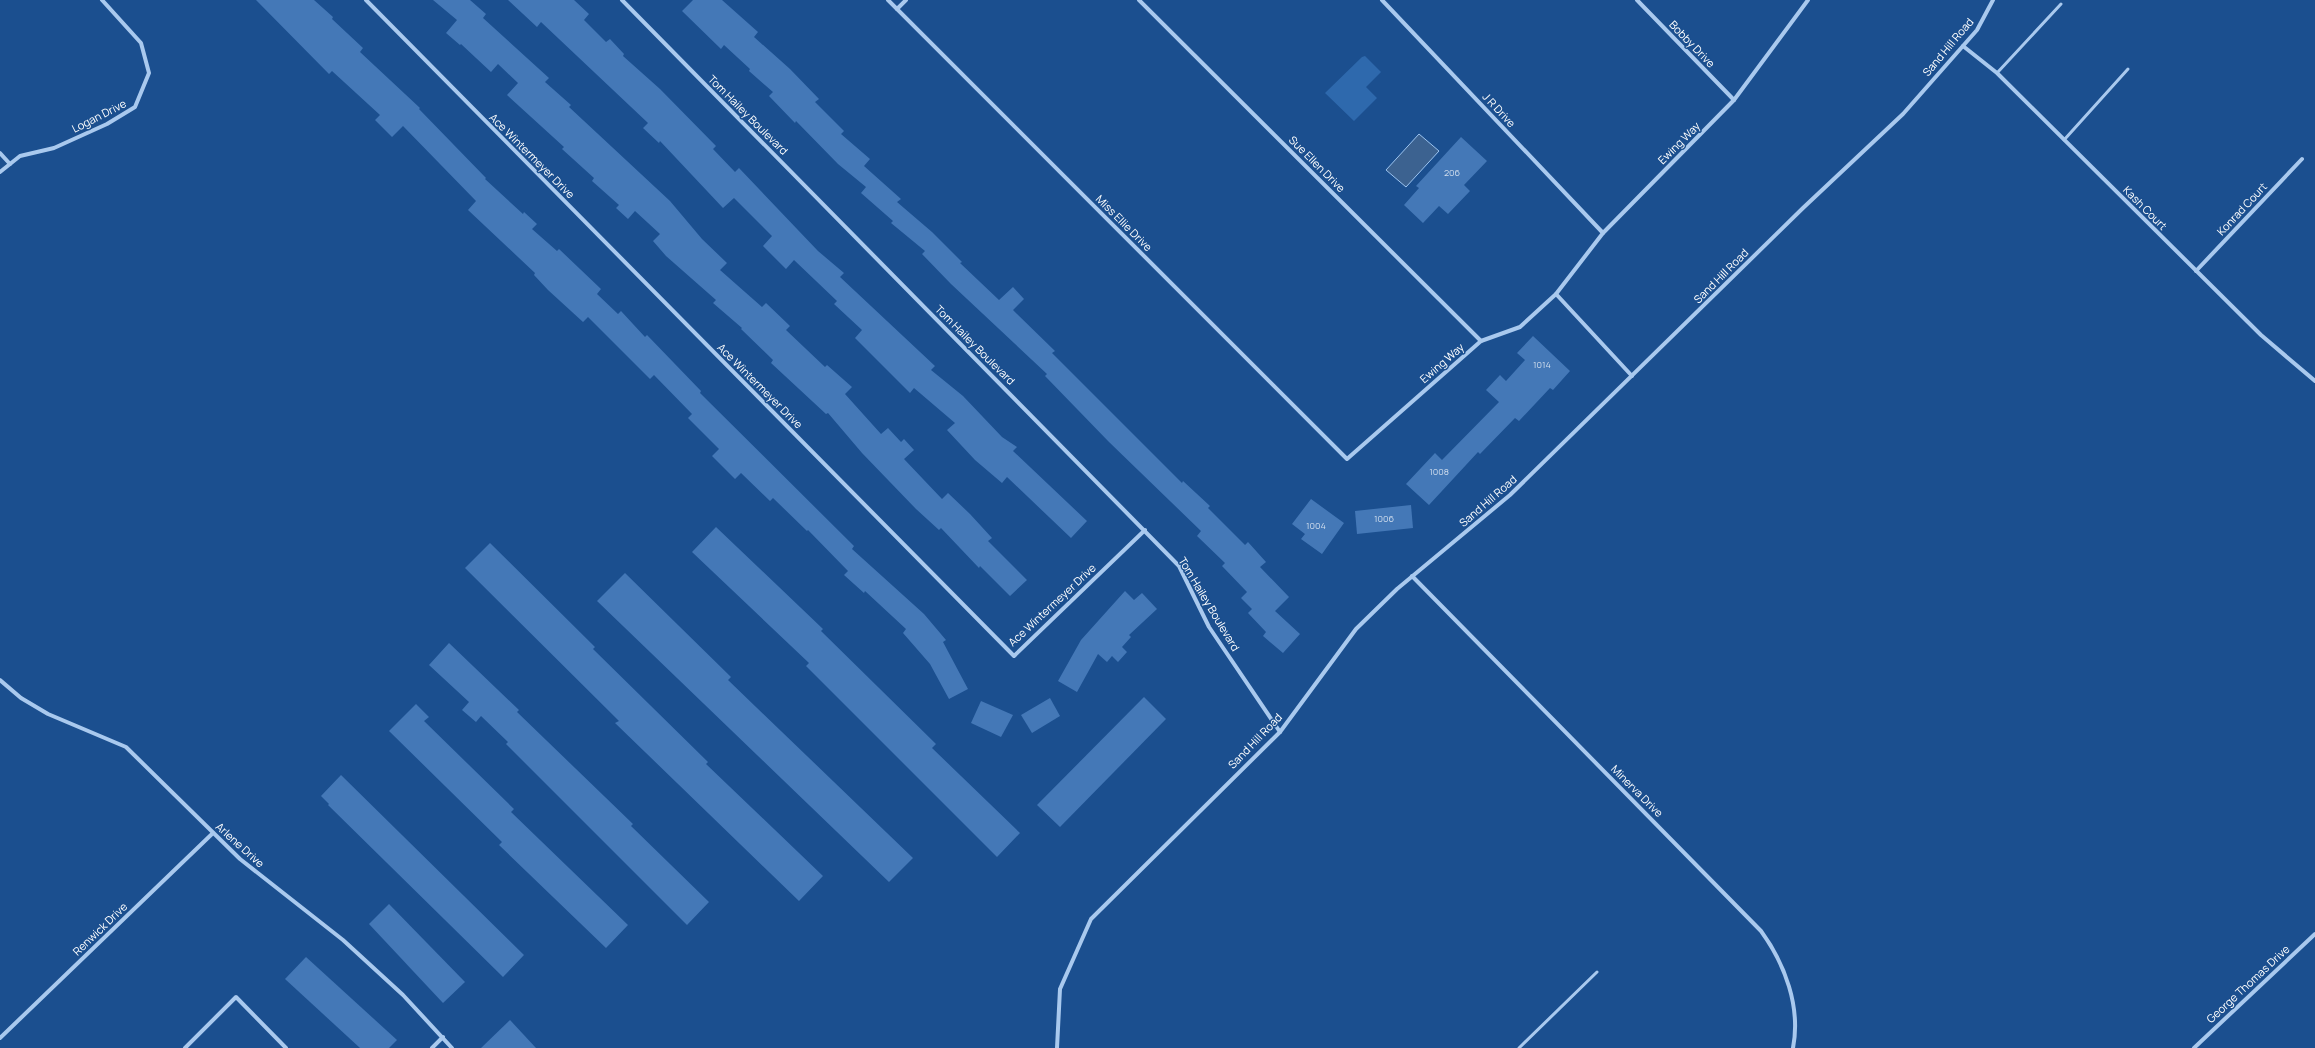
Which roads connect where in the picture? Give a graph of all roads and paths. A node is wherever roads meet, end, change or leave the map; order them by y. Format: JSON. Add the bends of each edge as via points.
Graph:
{"nodes":[{"id":1,"x":102,"y":0,"type":"edge"},
{"id":2,"x":366,"y":0,"type":"edge"},
{"id":3,"x":622,"y":0,"type":"edge"},
{"id":4,"x":888,"y":0,"type":"edge"},
{"id":5,"x":906,"y":0,"type":"edge"},
{"id":6,"x":1139,"y":0,"type":"edge"},
{"id":7,"x":1382,"y":0,"type":"edge"},
{"id":8,"x":1637,"y":0,"type":"edge"},
{"id":9,"x":1808,"y":0,"type":"edge"},
{"id":10,"x":1993,"y":0,"type":"edge"},
{"id":11,"x":2061,"y":4,"type":"dead end"},
{"id":12,"x":897,"y":9,"type":"junction"},
{"id":13,"x":1963,"y":46,"type":"junction"},
{"id":14,"x":2128,"y":69,"type":"dead end"},
{"id":15,"x":1997,"y":74,"type":"junction"},
{"id":16,"x":1734,"y":100,"type":"junction"},
{"id":17,"x":2064,"y":140,"type":"junction"},
{"id":18,"x":0,"y":153,"type":"edge"},
{"id":19,"x":2302,"y":159,"type":"dead end"},
{"id":20,"x":10,"y":164,"type":"junction"},
{"id":21,"x":0,"y":172,"type":"edge"},
{"id":22,"x":1602,"y":233,"type":"junction"},
{"id":23,"x":2196,"y":271,"type":"junction"},
{"id":24,"x":1556,"y":294,"type":"junction"},
{"id":25,"x":1482,"y":341,"type":"junction"},
{"id":26,"x":1632,"y":376,"type":"junction"},
{"id":27,"x":2315,"y":381,"type":"edge"},
{"id":28,"x":1347,"y":459,"type":"joint"},
{"id":29,"x":1145,"y":530,"type":"junction"},
{"id":30,"x":1412,"y":576,"type":"junction"},
{"id":31,"x":0,"y":680,"type":"edge"},
{"id":32,"x":1280,"y":732,"type":"junction"},
{"id":33,"x":213,"y":833,"type":"junction"},
{"id":34,"x":2315,"y":934,"type":"edge"},
{"id":35,"x":1597,"y":972,"type":"dead end"},
{"id":36,"x":443,"y":1037,"type":"junction"},
{"id":37,"x":0,"y":1038,"type":"edge"},
{"id":38,"x":185,"y":1048,"type":"edge"},
{"id":39,"x":286,"y":1048,"type":"edge"},
{"id":40,"x":432,"y":1048,"type":"edge"},
{"id":41,"x":452,"y":1048,"type":"edge"},
{"id":42,"x":1057,"y":1048,"type":"edge"},
{"id":43,"x":1519,"y":1048,"type":"edge"},
{"id":44,"x":1793,"y":1048,"type":"edge"},
{"id":45,"x":2194,"y":1048,"type":"edge"}],
"edges":[{"from":1,"to":20,"type":"street","name":"Logan Drive","via":[[141,43],[149,73],[135,107],[107,124],[54,148],[20,156]]},
{"from":2,"to":29,"type":"street","name":"Ace Wintermeyer Drive","via":[[1014,656]]},
{"from":3,"to":29,"type":"street","name":"Tom Hailey Boulevard"},
{"from":4,"to":12,"type":"street","name":"Miss Ellie Drive"},
{"from":5,"to":12,"type":"street"},
{"from":6,"to":25,"type":"street","name":"Sue Ellen Drive"},
{"from":7,"to":22,"type":"street","name":"J R Drive"},
{"from":8,"to":16,"type":"street","name":"Bobby Drive"},
{"from":9,"to":16,"type":"street","name":"Ewing Way"},
{"from":10,"to":13,"type":"street","name":"Sand Hill Road","via":[[1977,30]]},
{"from":11,"to":15,"type":"lane"},
{"from":12,"to":28,"type":"street","name":"Miss Ellie Drive"},
{"from":13,"to":15,"type":"street","name":"Kash Court"},
{"from":13,"to":26,"type":"street","name":"Sand Hill Road","via":[[1903,114],[1802,208]]},
{"from":14,"to":17,"type":"lane"},
{"from":15,"to":17,"type":"street","name":"Kash Court"},
{"from":16,"to":22,"type":"street","name":"Ewing Way"},
{"from":17,"to":23,"type":"street","name":"Kash Court"},
{"from":18,"to":20,"type":"street"},
{"from":19,"to":23,"type":"street","name":"Konrad Court"},
{"from":20,"to":21,"type":"street","name":"Logan Drive"},
{"from":22,"to":24,"type":"street","name":"Ewing Way"},
{"from":23,"to":27,"type":"street","name":"Kash Court","via":[[2261,335]]},
{"from":24,"to":25,"type":"street","name":"Ewing Way","via":[[1520,327]]},
{"from":24,"to":26,"type":"street"},
{"from":25,"to":28,"type":"street","name":"Ewing Way"},
{"from":26,"to":30,"type":"street","name":"Sand Hill Road","via":[[1510,495]]},
{"from":29,"to":32,"type":"street","name":"Tom Hailey Boulevard","via":[[1179,566],[1210,627]]},
{"from":30,"to":32,"type":"street","name":"Sand Hill Road","via":[[1356,629]]},
{"from":30,"to":44,"type":"street","name":"Minerva Drive","via":[[1761,931],[1781,964],[1793,1000],[1796,1035]]},
{"from":31,"to":33,"type":"street","name":"Arlene Drive","via":[[21,698],[48,714],[126,747]]},
{"from":32,"to":42,"type":"street","name":"Sand Hill Road","via":[[1091,918],[1060,989]]},
{"from":33,"to":36,"type":"street","name":"Arlene Drive","via":[[240,860],[343,940],[403,995]]},
{"from":33,"to":37,"type":"street","name":"Renwick Drive"},
{"from":34,"to":45,"type":"street","name":"George Thomas Drive"},
{"from":35,"to":43,"type":"lane"},
{"from":36,"to":40,"type":"street"},
{"from":36,"to":41,"type":"street","name":"Arlene Drive"},
{"from":38,"to":39,"type":"street","via":[[236,997]]}]}
